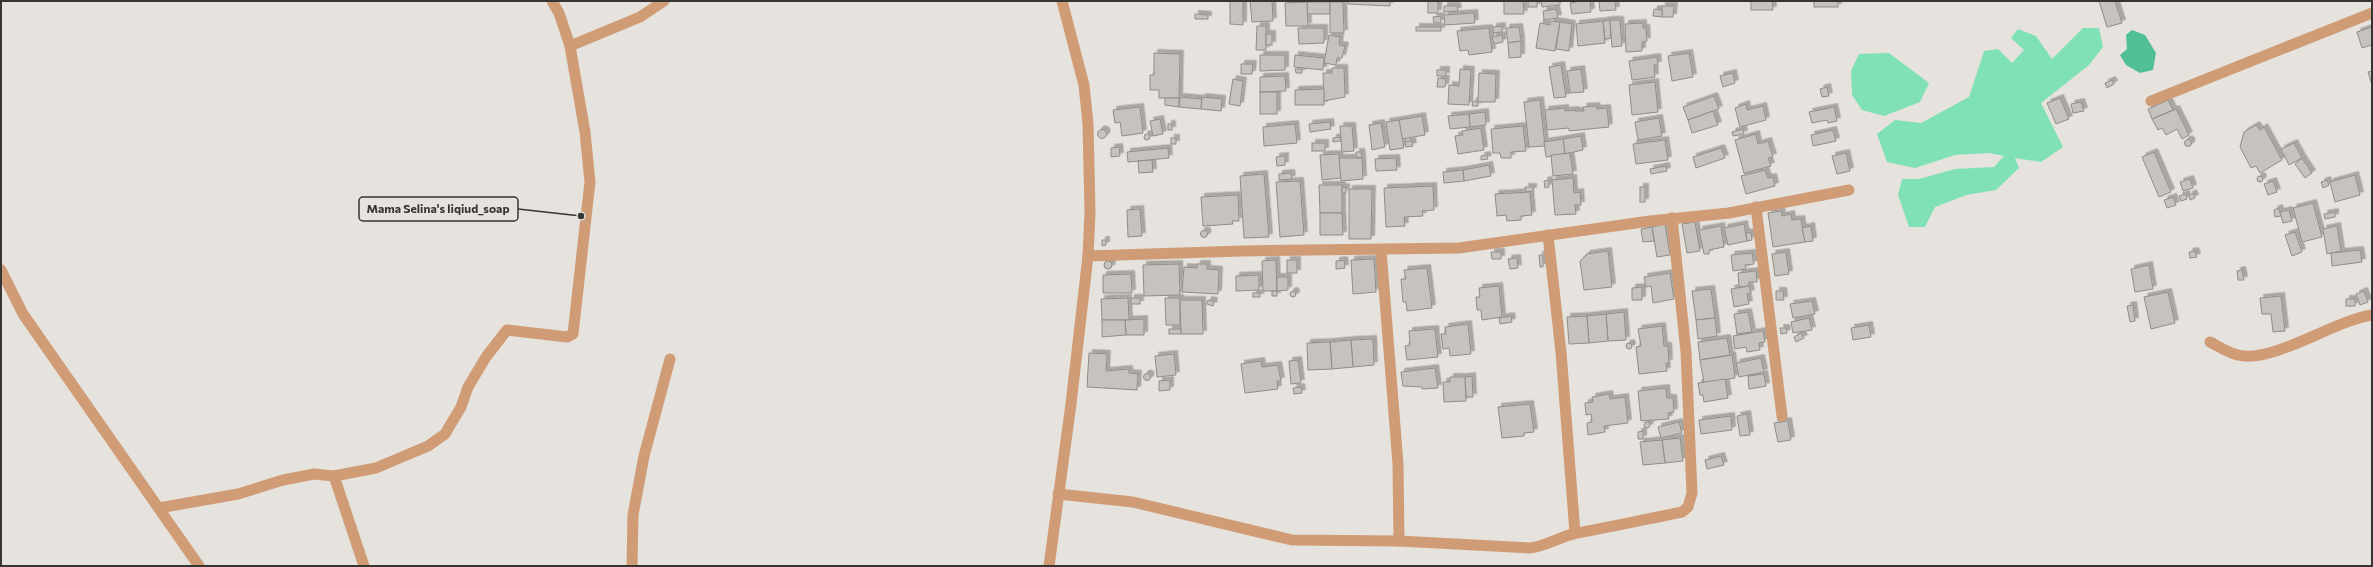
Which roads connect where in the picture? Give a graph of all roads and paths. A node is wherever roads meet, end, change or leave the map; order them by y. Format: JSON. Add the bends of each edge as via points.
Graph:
{"nodes":[{"id":1,"x":552,"y":1,"type":"edge"},
{"id":2,"x":664,"y":1,"type":"edge"},
{"id":3,"x":1062,"y":1,"type":"edge"},
{"id":4,"x":2372,"y":13,"type":"edge"},
{"id":5,"x":570,"y":46,"type":"junction"},
{"id":6,"x":2151,"y":101,"type":"dead end"},
{"id":7,"x":1849,"y":190,"type":"dead end"},
{"id":8,"x":1756,"y":208,"type":"junction"},
{"id":9,"x":1672,"y":218,"type":"junction"},
{"id":10,"x":1548,"y":235,"type":"junction"},
{"id":11,"x":1381,"y":250,"type":"junction"},
{"id":12,"x":1088,"y":256,"type":"junction"},
{"id":13,"x":1,"y":270,"type":"edge"},
{"id":14,"x":2372,"y":316,"type":"edge"},
{"id":15,"x":2210,"y":342,"type":"dead end"},
{"id":16,"x":670,"y":359,"type":"dead end"},
{"id":17,"x":1782,"y":416,"type":"dead end"},
{"id":18,"x":334,"y":476,"type":"junction"},
{"id":19,"x":1058,"y":494,"type":"junction"},
{"id":20,"x":158,"y":508,"type":"junction"},
{"id":21,"x":1575,"y":533,"type":"junction"},
{"id":22,"x":1399,"y":541,"type":"junction"},
{"id":23,"x":199,"y":566,"type":"edge"},
{"id":24,"x":364,"y":566,"type":"edge"},
{"id":25,"x":632,"y":566,"type":"edge"},
{"id":26,"x":1049,"y":566,"type":"edge"}],
"edges":[{"from":1,"to":5,"type":"street"},
{"from":2,"to":5,"type":"street","via":[[640,17]]},
{"from":3,"to":12,"type":"street","via":[[1086,100],[1090,212]]},
{"from":4,"to":6,"type":"street"},
{"from":5,"to":18,"type":"street","via":[[585,132],[590,182],[573,334],[567,337],[507,330],[475,375],[461,407],[445,434],[404,458],[376,468]]},
{"from":7,"to":8,"type":"street"},
{"from":8,"to":9,"type":"street"},
{"from":8,"to":17,"type":"street"},
{"from":9,"to":10,"type":"street"},
{"from":9,"to":21,"type":"street","via":[[1686,352],[1691,501],[1682,512],[1596,531]]},
{"from":10,"to":11,"type":"street","via":[[1459,248]]},
{"from":10,"to":21,"type":"street","via":[[1561,352]]},
{"from":11,"to":12,"type":"street"},
{"from":11,"to":22,"type":"street","via":[[1398,464]]},
{"from":12,"to":19,"type":"street"},
{"from":13,"to":20,"type":"street","via":[[23,314]]},
{"from":14,"to":15,"type":"street","via":[[2337,324],[2267,354],[2238,355]]},
{"from":16,"to":25,"type":"street","via":[[644,456],[633,515]]},
{"from":18,"to":20,"type":"street","via":[[314,474],[283,480],[238,494]]},
{"from":18,"to":24,"type":"street"},
{"from":19,"to":22,"type":"street","via":[[1133,502],[1292,540]]},
{"from":19,"to":26,"type":"street"},
{"from":20,"to":23,"type":"street"},
{"from":21,"to":22,"type":"street","via":[[1530,548]]}]}
